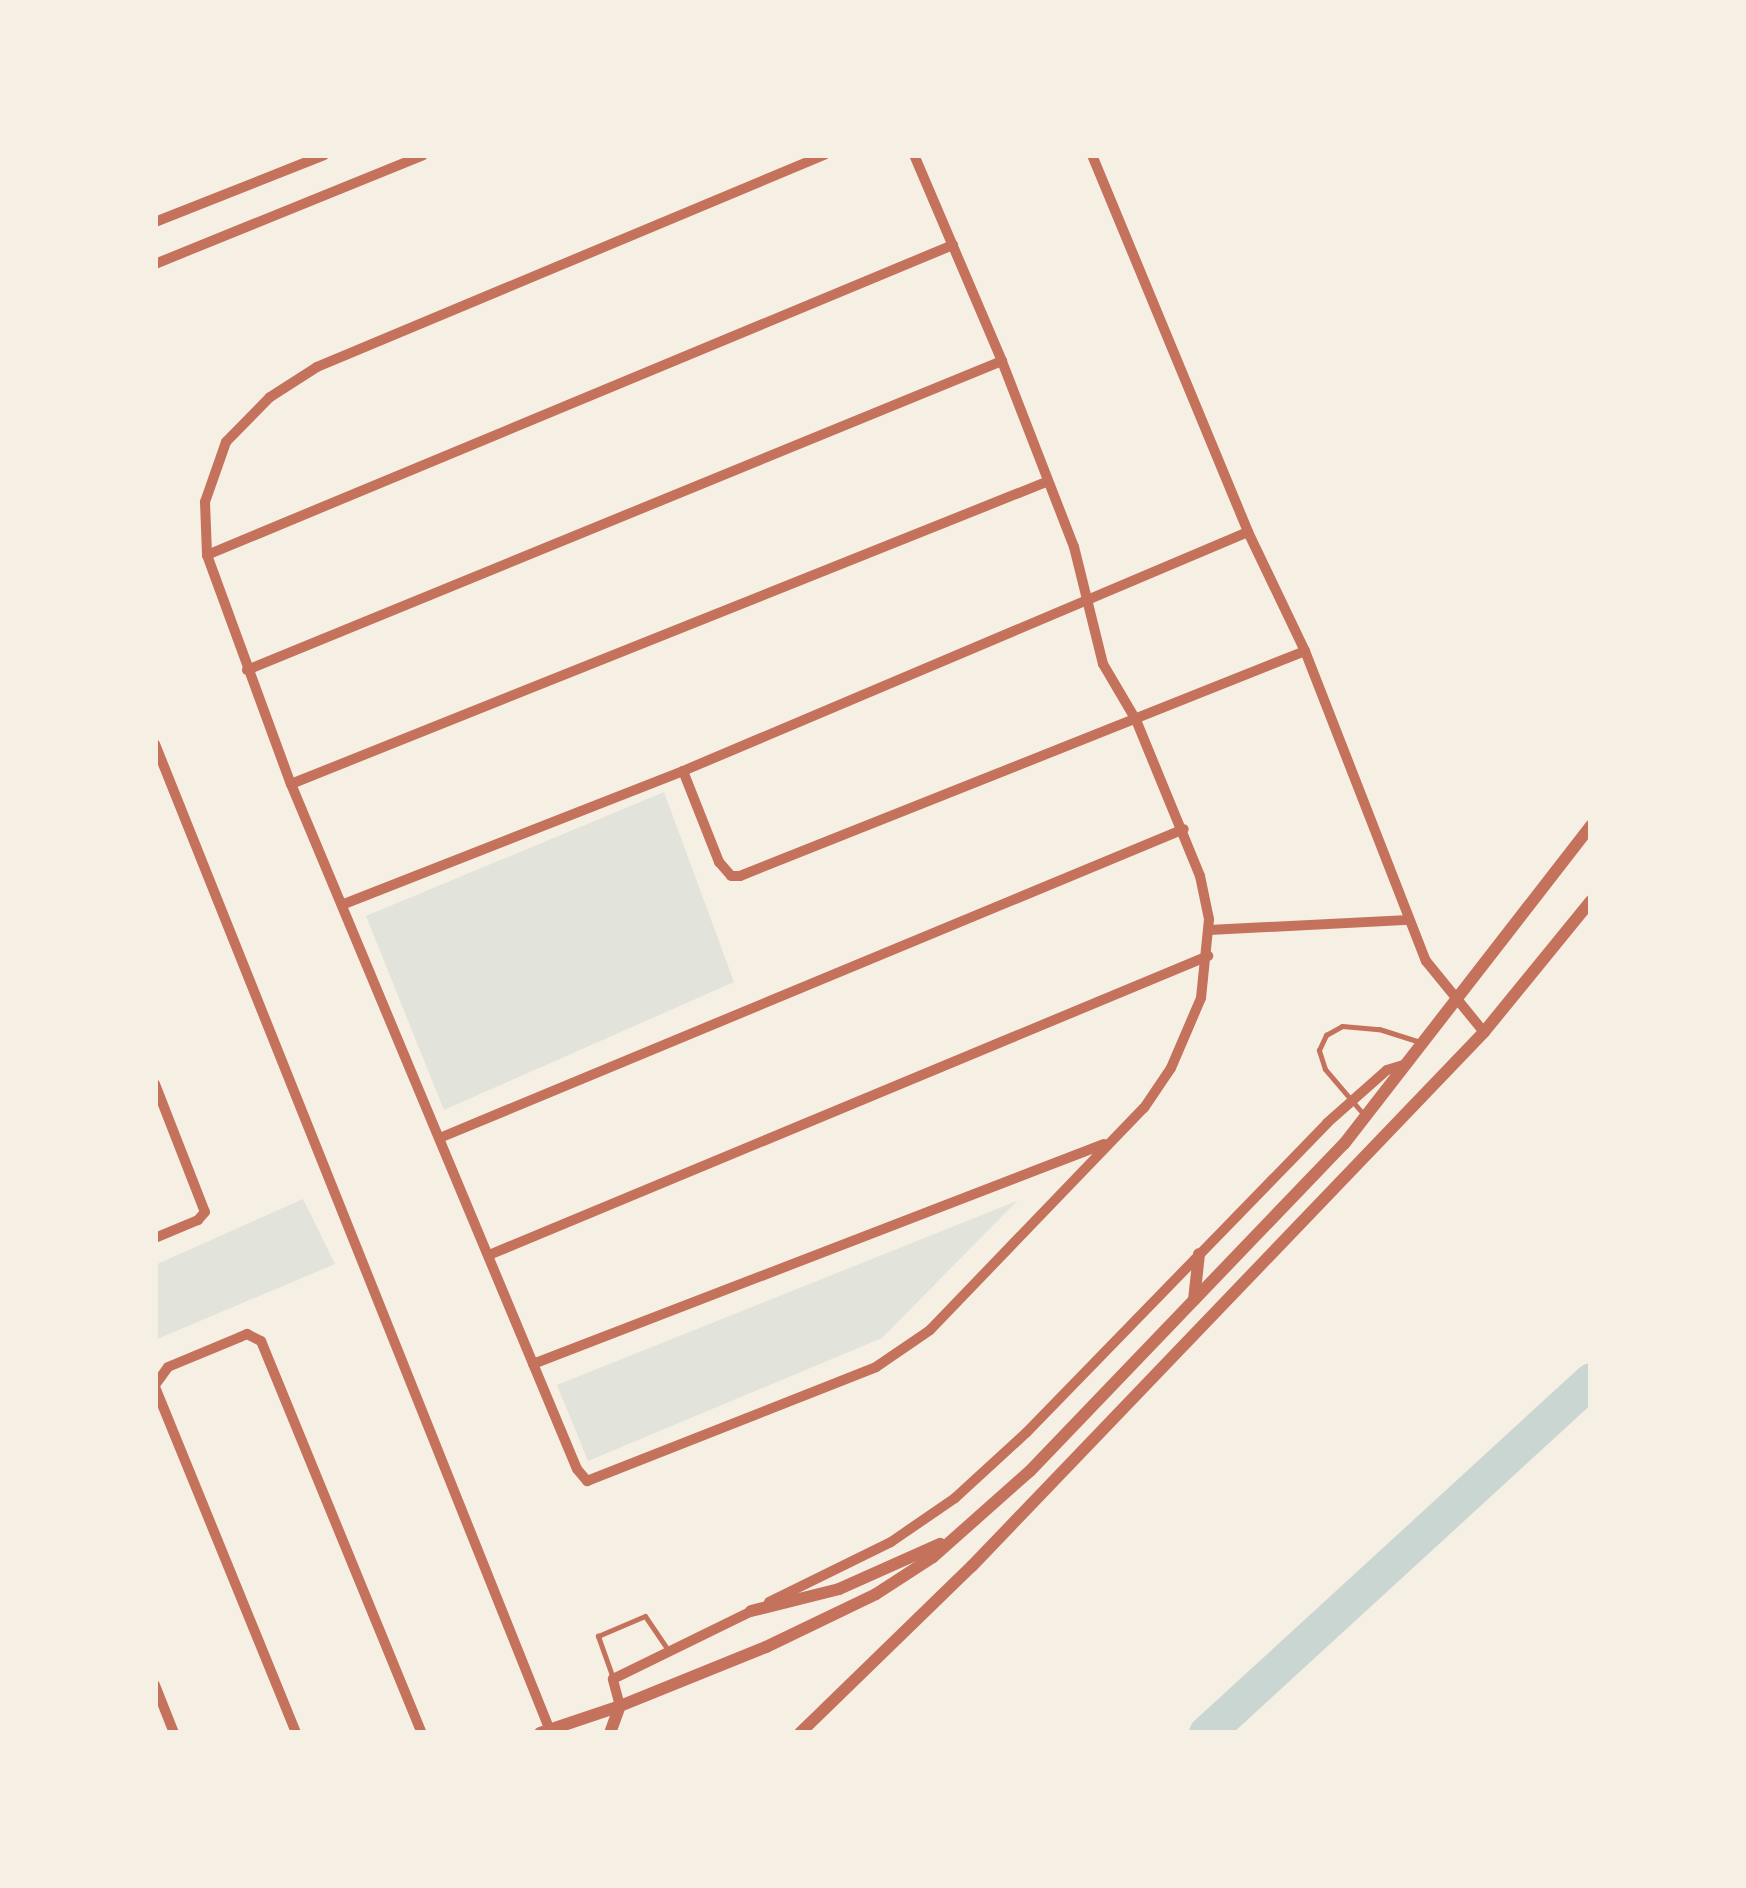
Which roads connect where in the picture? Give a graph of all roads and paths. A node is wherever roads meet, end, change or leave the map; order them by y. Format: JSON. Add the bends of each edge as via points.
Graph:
{"nodes":[{"id":1,"x":324,"y":155,"type":"edge"},
{"id":2,"x":423,"y":155,"type":"edge"},
{"id":3,"x":824,"y":155,"type":"edge"},
{"id":4,"x":914,"y":155,"type":"edge"},
{"id":5,"x":1092,"y":155,"type":"edge"},
{"id":6,"x":155,"y":222,"type":"edge"},
{"id":7,"x":953,"y":245,"type":"junction"},
{"id":8,"x":155,"y":264,"type":"edge"},
{"id":9,"x":1002,"y":360,"type":"junction"},
{"id":10,"x":1046,"y":482,"type":"junction"},
{"id":11,"x":1248,"y":532,"type":"junction"},
{"id":12,"x":207,"y":555,"type":"junction"},
{"id":13,"x":1088,"y":597,"type":"junction"},
{"id":14,"x":1305,"y":651,"type":"junction"},
{"id":15,"x":247,"y":670,"type":"junction"},
{"id":16,"x":1136,"y":720,"type":"junction"},
{"id":17,"x":155,"y":744,"type":"edge"},
{"id":18,"x":683,"y":771,"type":"junction"},
{"id":19,"x":291,"y":784,"type":"junction"},
{"id":20,"x":1591,"y":825,"type":"edge"},
{"id":21,"x":1184,"y":829,"type":"junction"},
{"id":22,"x":1591,"y":901,"type":"edge"},
{"id":23,"x":344,"y":904,"type":"junction"},
{"id":24,"x":1410,"y":920,"type":"junction"},
{"id":25,"x":1209,"y":930,"type":"junction"},
{"id":26,"x":1208,"y":956,"type":"junction"},
{"id":27,"x":1458,"y":1000,"type":"junction"},
{"id":28,"x":1484,"y":1032,"type":"junction"},
{"id":29,"x":1420,"y":1042,"type":"junction"},
{"id":30,"x":1403,"y":1065,"type":"junction"},
{"id":31,"x":155,"y":1084,"type":"edge"},
{"id":32,"x":1352,"y":1100,"type":"junction"},
{"id":33,"x":1366,"y":1117,"type":"junction"},
{"id":34,"x":442,"y":1137,"type":"junction"},
{"id":35,"x":1110,"y":1142,"type":"junction"},
{"id":36,"x":155,"y":1238,"type":"edge"},
{"id":37,"x":1199,"y":1254,"type":"junction"},
{"id":38,"x":489,"y":1255,"type":"junction"},
{"id":39,"x":1194,"y":1300,"type":"junction"},
{"id":40,"x":533,"y":1364,"type":"junction"},
{"id":41,"x":155,"y":1386,"type":"edge"},
{"id":42,"x":960,"y":1534,"type":"junction"},
{"id":43,"x":751,"y":1612,"type":"junction"},
{"id":44,"x":668,"y":1650,"type":"junction"},
{"id":45,"x":613,"y":1679,"type":"junction"},
{"id":46,"x":155,"y":1686,"type":"edge"},
{"id":47,"x":620,"y":1706,"type":"junction"},
{"id":48,"x":547,"y":1732,"type":"edge"},
{"id":49,"x":174,"y":1733,"type":"edge"},
{"id":50,"x":296,"y":1733,"type":"edge"},
{"id":51,"x":422,"y":1733,"type":"edge"},
{"id":52,"x":610,"y":1733,"type":"edge"},
{"id":53,"x":800,"y":1733,"type":"edge"}],
"edges":[{"from":1,"to":6,"type":"street"},
{"from":2,"to":8,"type":"street"},
{"from":3,"to":12,"type":"street","via":[[317,367],[270,396],[226,442],[205,502]]},
{"from":4,"to":7,"type":"street"},
{"from":5,"to":11,"type":"street"},
{"from":7,"to":9,"type":"street"},
{"from":7,"to":12,"type":"street"},
{"from":9,"to":10,"type":"street"},
{"from":9,"to":15,"type":"street"},
{"from":10,"to":13,"type":"street"},
{"from":10,"to":19,"type":"street"},
{"from":11,"to":13,"type":"street"},
{"from":11,"to":14,"type":"street"},
{"from":12,"to":15,"type":"street"},
{"from":13,"to":16,"type":"street","via":[[1103,664]]},
{"from":13,"to":18,"type":"street"},
{"from":14,"to":16,"type":"street"},
{"from":14,"to":24,"type":"street"},
{"from":15,"to":19,"type":"street"},
{"from":16,"to":18,"type":"street","via":[[740,876],[719,862]]},
{"from":16,"to":21,"type":"street"},
{"from":17,"to":48,"type":"street"},
{"from":18,"to":23,"type":"street"},
{"from":19,"to":23,"type":"street"},
{"from":20,"to":27,"type":"street"},
{"from":21,"to":25,"type":"street"},
{"from":21,"to":34,"type":"street"},
{"from":22,"to":28,"type":"street"},
{"from":23,"to":34,"type":"street"},
{"from":24,"to":25,"type":"street"},
{"from":24,"to":27,"type":"street","via":[[1426,961]]},
{"from":25,"to":26,"type":"street"},
{"from":26,"to":35,"type":"street","via":[[1202,998],[1171,1068]]},
{"from":26,"to":38,"type":"street"},
{"from":27,"to":28,"type":"street"},
{"from":27,"to":29,"type":"street"},
{"from":28,"to":53,"type":"street","via":[[972,1566]]},
{"from":29,"to":30,"type":"street"},
{"from":29,"to":32,"type":"lane","via":[[1342,1026],[1326,1035],[1319,1050],[1325,1069]]},
{"from":30,"to":32,"type":"street"},
{"from":30,"to":33,"type":"street"},
{"from":31,"to":36,"type":"street","via":[[204,1215]]},
{"from":32,"to":33,"type":"lane"},
{"from":32,"to":37,"type":"street"},
{"from":33,"to":39,"type":"street"},
{"from":34,"to":38,"type":"street"},
{"from":35,"to":40,"type":"street"},
{"from":35,"to":40,"type":"street","via":[[930,1330],[890,1358],[604,1478],[587,1481],[577,1469]]},
{"from":37,"to":39,"type":"street"},
{"from":37,"to":43,"type":"street","via":[[1026,1432],[926,1521]]},
{"from":38,"to":40,"type":"street"},
{"from":39,"to":42,"type":"street"},
{"from":41,"to":50,"type":"street"},
{"from":41,"to":51,"type":"street","via":[[168,1367],[247,1334],[265,1347]]},
{"from":42,"to":43,"type":"street","via":[[839,1589]]},
{"from":42,"to":47,"type":"street","via":[[876,1594]]},
{"from":43,"to":44,"type":"street"},
{"from":44,"to":45,"type":"street"},
{"from":44,"to":45,"type":"lane","via":[[645,1616],[598,1636]]},
{"from":45,"to":47,"type":"street"},
{"from":46,"to":49,"type":"street"},
{"from":47,"to":48,"type":"street"},
{"from":47,"to":52,"type":"street"}]}
